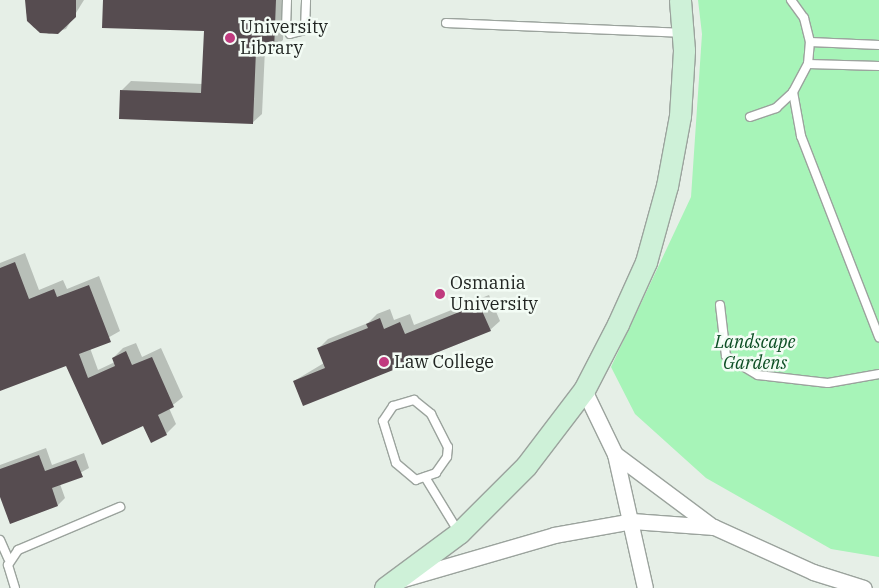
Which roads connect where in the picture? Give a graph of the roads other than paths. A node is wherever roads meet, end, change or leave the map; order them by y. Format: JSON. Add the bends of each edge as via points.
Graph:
{"nodes":[{"id":1,"x":287,"y":0,"type":"edge"},
{"id":2,"x":306,"y":0,"type":"edge"},
{"id":3,"x":680,"y":0,"type":"edge"},
{"id":4,"x":791,"y":0,"type":"edge"},
{"id":5,"x":446,"y":23,"type":"dead end"},
{"id":6,"x":682,"y":33,"type":"junction"},
{"id":7,"x":810,"y":42,"type":"junction"},
{"id":8,"x":879,"y":45,"type":"edge"},
{"id":9,"x":808,"y":64,"type":"junction"},
{"id":10,"x":879,"y":66,"type":"edge"},
{"id":11,"x":793,"y":92,"type":"junction"},
{"id":12,"x":750,"y":117,"type":"dead end"},
{"id":13,"x":720,"y":305,"type":"dead end"},
{"id":14,"x":879,"y":337,"type":"edge"},
{"id":15,"x":879,"y":374,"type":"edge"},
{"id":16,"x":584,"y":390,"type":"junction"},
{"id":17,"x":615,"y":454,"type":"junction"},
{"id":18,"x":425,"y":477,"type":"junction"},
{"id":19,"x":120,"y":507,"type":"dead end"},
{"id":20,"x":632,"y":521,"type":"junction"},
{"id":21,"x":714,"y":527,"type":"junction"},
{"id":22,"x":459,"y":533,"type":"junction"},
{"id":23,"x":0,"y":540,"type":"edge"},
{"id":24,"x":8,"y":558,"type":"junction"},
{"id":25,"x":393,"y":586,"type":"edge"},
{"id":26,"x":15,"y":588,"type":"edge"},
{"id":27,"x":645,"y":588,"type":"edge"},
{"id":28,"x":864,"y":588,"type":"edge"}],
"edges":[{"from":1,"to":2,"type":"lane","via":[[286,28],[290,34],[305,30]]},
{"from":3,"to":6,"type":"main road"},
{"from":4,"to":7,"type":"lane","via":[[804,18]]},
{"from":5,"to":6,"type":"lane"},
{"from":6,"to":16,"type":"main road","via":[[680,116],[652,243]]},
{"from":7,"to":8,"type":"lane"},
{"from":7,"to":9,"type":"lane"},
{"from":9,"to":10,"type":"lane"},
{"from":9,"to":11,"type":"lane"},
{"from":11,"to":12,"type":"lane","via":[[776,108]]},
{"from":11,"to":14,"type":"lane","via":[[801,136]]},
{"from":13,"to":15,"type":"lane","via":[[726,356],[758,375],[828,383]]},
{"from":16,"to":17,"type":"street"},
{"from":16,"to":22,"type":"main road","via":[[526,466]]},
{"from":17,"to":20,"type":"street"},
{"from":17,"to":21,"type":"street"},
{"from":18,"to":18,"type":"lane","via":[[416,480],[401,471],[384,431],[388,412],[403,401],[423,405],[448,447],[444,464]]},
{"from":18,"to":22,"type":"lane"},
{"from":19,"to":24,"type":"lane","via":[[34,541]]},
{"from":20,"to":21,"type":"street"},
{"from":20,"to":25,"type":"street","via":[[554,535]]},
{"from":20,"to":27,"type":"street"},
{"from":21,"to":28,"type":"street","via":[[813,572]]},
{"from":22,"to":25,"type":"main road"},
{"from":23,"to":24,"type":"lane"},
{"from":24,"to":26,"type":"lane"}]}
